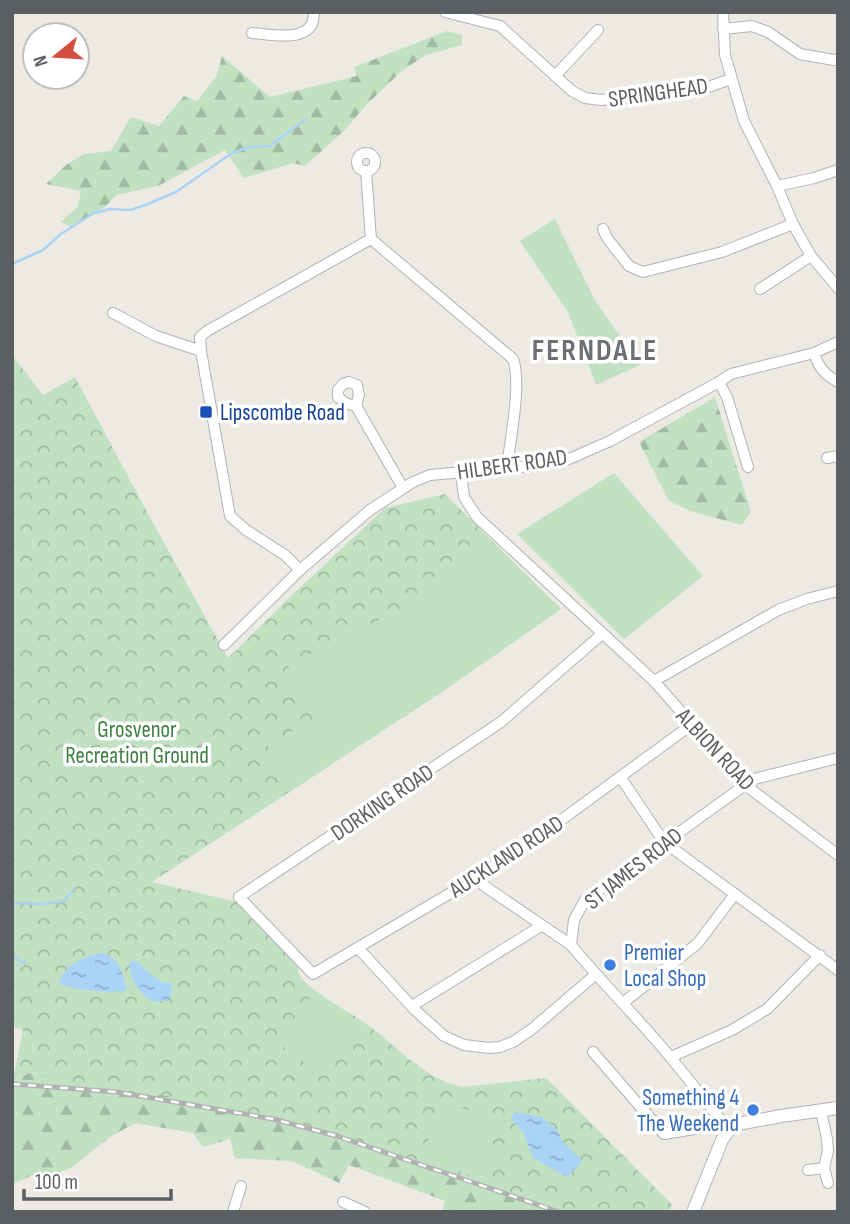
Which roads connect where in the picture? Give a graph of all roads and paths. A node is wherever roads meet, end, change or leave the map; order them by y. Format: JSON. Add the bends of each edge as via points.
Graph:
{"nodes":[{"id":1,"x":314,"y":12,"type":"edge"},
{"id":2,"x":445,"y":12,"type":"edge"},
{"id":3,"x":723,"y":12,"type":"edge"},
{"id":4,"x":723,"y":29,"type":"junction"},
{"id":5,"x":598,"y":30,"type":"dead end"},
{"id":6,"x":252,"y":33,"type":"dead end"},
{"id":7,"x":838,"y":59,"type":"edge"},
{"id":8,"x":555,"y":76,"type":"junction"},
{"id":9,"x":731,"y":79,"type":"junction"},
{"id":10,"x":838,"y":170,"type":"edge"},
{"id":11,"x":366,"y":171,"type":"dead end"},
{"id":12,"x":777,"y":187,"type":"junction"},
{"id":13,"x":793,"y":224,"type":"junction"},
{"id":14,"x":603,"y":229,"type":"dead end"},
{"id":15,"x":371,"y":239,"type":"junction"},
{"id":16,"x":811,"y":256,"type":"junction"},
{"id":17,"x":838,"y":270,"type":"edge"},
{"id":18,"x":828,"y":278,"type":"junction"},
{"id":19,"x":838,"y":288,"type":"edge"},
{"id":20,"x":760,"y":289,"type":"dead end"},
{"id":21,"x":113,"y":313,"type":"dead end"},
{"id":22,"x":838,"y":342,"type":"edge"},
{"id":23,"x":201,"y":351,"type":"junction"},
{"id":24,"x":814,"y":353,"type":"junction"},
{"id":25,"x":719,"y":382,"type":"junction"},
{"id":26,"x":838,"y":382,"type":"edge"},
{"id":27,"x":356,"y":406,"type":"dead end"},
{"id":28,"x":748,"y":467,"type":"dead end"},
{"id":29,"x":507,"y":468,"type":"junction"},
{"id":30,"x":461,"y":473,"type":"junction"},
{"id":31,"x":403,"y":488,"type":"junction"},
{"id":32,"x":300,"y":570,"type":"junction"},
{"id":33,"x":838,"y":591,"type":"edge"},
{"id":34,"x":602,"y":634,"type":"junction"},
{"id":35,"x":224,"y":645,"type":"dead end"},
{"id":36,"x":654,"y":681,"type":"junction"},
{"id":37,"x":691,"y":725,"type":"junction"},
{"id":38,"x":838,"y":758,"type":"edge"},
{"id":39,"x":621,"y":778,"type":"junction"},
{"id":40,"x":745,"y":785,"type":"junction"},
{"id":41,"x":664,"y":842,"type":"junction"},
{"id":42,"x":838,"y":855,"type":"edge"},
{"id":43,"x":476,"y":878,"type":"junction"},
{"id":44,"x":735,"y":894,"type":"junction"},
{"id":45,"x":541,"y":926,"type":"junction"},
{"id":46,"x":571,"y":945,"type":"junction"},
{"id":47,"x":358,"y":947,"type":"junction"},
{"id":48,"x":820,"y":955,"type":"junction"},
{"id":49,"x":838,"y":970,"type":"edge"},
{"id":50,"x":313,"y":974,"type":"joint"},
{"id":51,"x":596,"y":975,"type":"junction"},
{"id":52,"x":623,"y":1003,"type":"junction"},
{"id":53,"x":412,"y":1006,"type":"junction"},
{"id":54,"x":593,"y":1052,"type":"dead end"},
{"id":55,"x":671,"y":1058,"type":"junction"},
{"id":56,"x":838,"y":1108,"type":"edge"},
{"id":57,"x":821,"y":1111,"type":"junction"},
{"id":58,"x":726,"y":1127,"type":"junction"},
{"id":59,"x":824,"y":1168,"type":"junction"},
{"id":60,"x":808,"y":1170,"type":"dead end"},
{"id":61,"x":828,"y":1183,"type":"dead end"},
{"id":62,"x":241,"y":1186,"type":"dead end"},
{"id":63,"x":349,"y":1207,"type":"edge"},
{"id":64,"x":233,"y":1212,"type":"edge"},
{"id":65,"x":365,"y":1212,"type":"edge"},
{"id":66,"x":693,"y":1212,"type":"edge"}],
"edges":[{"from":1,"to":6,"type":"street","via":[[313,23],[304,32]]},
{"from":2,"to":8,"type":"street","name":"SPRINGHEAD","via":[[500,26]]},
{"from":3,"to":4,"type":"street"},
{"from":4,"to":7,"type":"street","via":[[752,26],[800,54]]},
{"from":4,"to":9,"type":"street"},
{"from":5,"to":8,"type":"street"},
{"from":8,"to":9,"type":"street","name":"SPRINGHEAD","via":[[585,98],[601,100],[697,89]]},
{"from":9,"to":12,"type":"street","via":[[744,121]]},
{"from":10,"to":12,"type":"street"},
{"from":11,"to":15,"type":"street"},
{"from":12,"to":13,"type":"street"},
{"from":13,"to":14,"type":"street","via":[[722,251],[643,272],[629,266]]},
{"from":13,"to":16,"type":"street"},
{"from":15,"to":23,"type":"street","via":[[208,331],[200,337]]},
{"from":15,"to":29,"type":"street","via":[[513,359],[517,370]]},
{"from":16,"to":18,"type":"street"},
{"from":16,"to":20,"type":"street"},
{"from":17,"to":18,"type":"street"},
{"from":18,"to":19,"type":"street"},
{"from":21,"to":23,"type":"street","via":[[156,336]]},
{"from":22,"to":24,"type":"street","name":"HILBERT ROAD"},
{"from":23,"to":32,"type":"street","via":[[230,516]]},
{"from":24,"to":25,"type":"street","name":"HILBERT ROAD","via":[[731,373]]},
{"from":24,"to":26,"type":"street","via":[[818,366]]},
{"from":25,"to":28,"type":"street"},
{"from":25,"to":29,"type":"street","name":"HILBERT ROAD","via":[[569,459]]},
{"from":27,"to":31,"type":"street"},
{"from":29,"to":30,"type":"street","name":"HILBERT ROAD"},
{"from":30,"to":31,"type":"street","name":"HILBERT ROAD","via":[[430,475]]},
{"from":30,"to":34,"type":"street","name":"ALBION ROAD","via":[[464,497],[477,517]]},
{"from":31,"to":32,"type":"street","name":"HILBERT ROAD"},
{"from":32,"to":35,"type":"street","name":"HILBERT ROAD"},
{"from":33,"to":36,"type":"street","via":[[778,610]]},
{"from":34,"to":36,"type":"street","name":"ALBION ROAD"},
{"from":34,"to":50,"type":"street","name":"DORKING ROAD","via":[[501,722],[239,897]]},
{"from":36,"to":37,"type":"street","name":"ALBION ROAD"},
{"from":37,"to":39,"type":"street","name":"AUCKLAND ROAD"},
{"from":37,"to":40,"type":"street","name":"ALBION ROAD"},
{"from":38,"to":40,"type":"street","name":"ST JAMES ROAD"},
{"from":39,"to":41,"type":"street"},
{"from":39,"to":43,"type":"street","name":"AUCKLAND ROAD"},
{"from":40,"to":41,"type":"street","name":"ST JAMES ROAD"},
{"from":40,"to":42,"type":"street","name":"ALBION ROAD"},
{"from":41,"to":44,"type":"street"},
{"from":41,"to":46,"type":"street","name":"ST JAMES ROAD","via":[[584,900],[574,920]]},
{"from":43,"to":45,"type":"street"},
{"from":43,"to":47,"type":"street","name":"AUCKLAND ROAD"},
{"from":44,"to":48,"type":"street"},
{"from":44,"to":52,"type":"street","via":[[698,943]]},
{"from":45,"to":46,"type":"street"},
{"from":45,"to":53,"type":"street"},
{"from":46,"to":51,"type":"street"},
{"from":47,"to":50,"type":"street","name":"AUCKLAND ROAD"},
{"from":47,"to":53,"type":"street"},
{"from":48,"to":49,"type":"street"},
{"from":48,"to":55,"type":"street","via":[[767,1009]]},
{"from":51,"to":52,"type":"street"},
{"from":51,"to":53,"type":"street","via":[[523,1037],[500,1047],[454,1041]]},
{"from":52,"to":55,"type":"street"},
{"from":54,"to":58,"type":"street","via":[[664,1134]]},
{"from":55,"to":58,"type":"street"},
{"from":56,"to":57,"type":"street"},
{"from":57,"to":58,"type":"street"},
{"from":57,"to":59,"type":"street","via":[[828,1151]]},
{"from":58,"to":66,"type":"street"},
{"from":59,"to":60,"type":"street"},
{"from":59,"to":61,"type":"street"},
{"from":62,"to":64,"type":"street"},
{"from":63,"to":65,"type":"street"}]}
